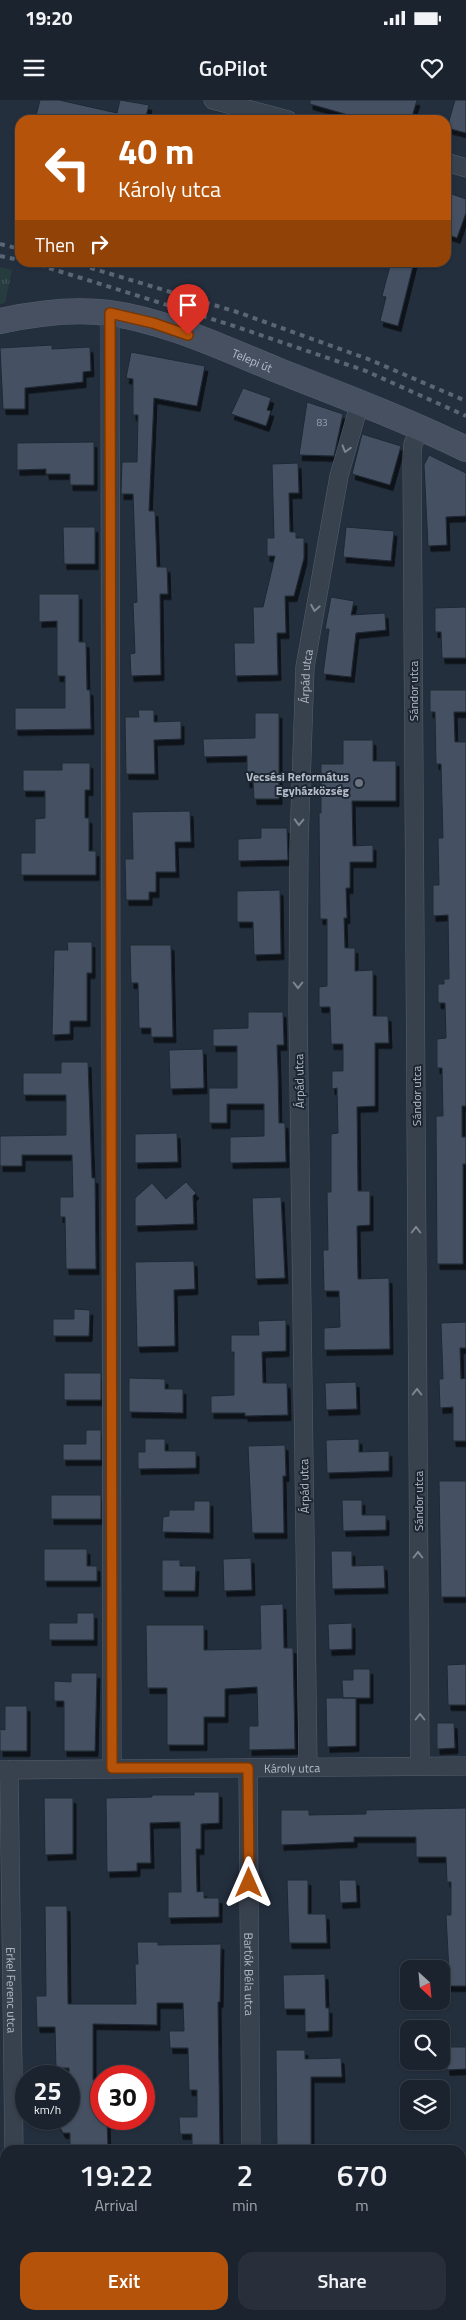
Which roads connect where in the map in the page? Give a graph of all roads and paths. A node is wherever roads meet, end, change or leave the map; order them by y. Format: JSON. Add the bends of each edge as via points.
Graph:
{"nodes":[{"id":1,"x":213,"y":100,"type":"edge"},
{"id":2,"x":269,"y":115,"type":"edge"},
{"id":3,"x":451,"y":164,"type":"edge"},
{"id":4,"x":466,"y":168,"type":"edge"},
{"id":5,"x":110,"y":313,"type":"junction"},
{"id":6,"x":0,"y":321,"type":"edge"},
{"id":7,"x":360,"y":402,"type":"junction"},
{"id":8,"x":421,"y":427,"type":"junction"},
{"id":9,"x":466,"y":449,"type":"edge"},
{"id":10,"x":308,"y":1766,"type":"junction"},
{"id":11,"x":420,"y":1766,"type":"junction"},
{"id":12,"x":466,"y":1766,"type":"edge"},
{"id":13,"x":112,"y":1768,"type":"junction"},
{"id":14,"x":248,"y":1768,"type":"junction"},
{"id":15,"x":5,"y":1770,"type":"edge"},
{"id":16,"x":14,"y":2145,"type":"edge"},
{"id":17,"x":251,"y":2145,"type":"edge"}],
"edges":[{"from":1,"to":2,"type":"street"},
{"from":3,"to":4,"type":"street"},
{"from":5,"to":6,"type":"main road","name":"Telepi út","via":[[53,312]]},
{"from":5,"to":7,"type":"main road","name":"Telepi út","via":[[153,323],[222,347]]},
{"from":5,"to":13,"type":"street"},
{"from":7,"to":8,"type":"main road","name":"Telepi út"},
{"from":7,"to":10,"type":"street","name":"Árpád utca","one_way":true,"via":[[339,476],[305,677],[298,1009]]},
{"from":8,"to":9,"type":"main road","name":"Telepi út"},
{"from":11,"to":8,"type":"street","name":"Sándor utca","one_way":true,"via":[[412,455]]},
{"from":10,"to":11,"type":"street","name":"Károly utca"},
{"from":10,"to":14,"type":"street","name":"Károly utca"},
{"from":11,"to":12,"type":"street","name":"Károly utca"},
{"from":13,"to":14,"type":"street","name":"Károly utca"},
{"from":13,"to":15,"type":"street","name":"Károly utca"},
{"from":14,"to":17,"type":"street","name":"Bartók Béla utca"},
{"from":15,"to":16,"type":"street","name":"Erkel Ferenc utca"}]}
